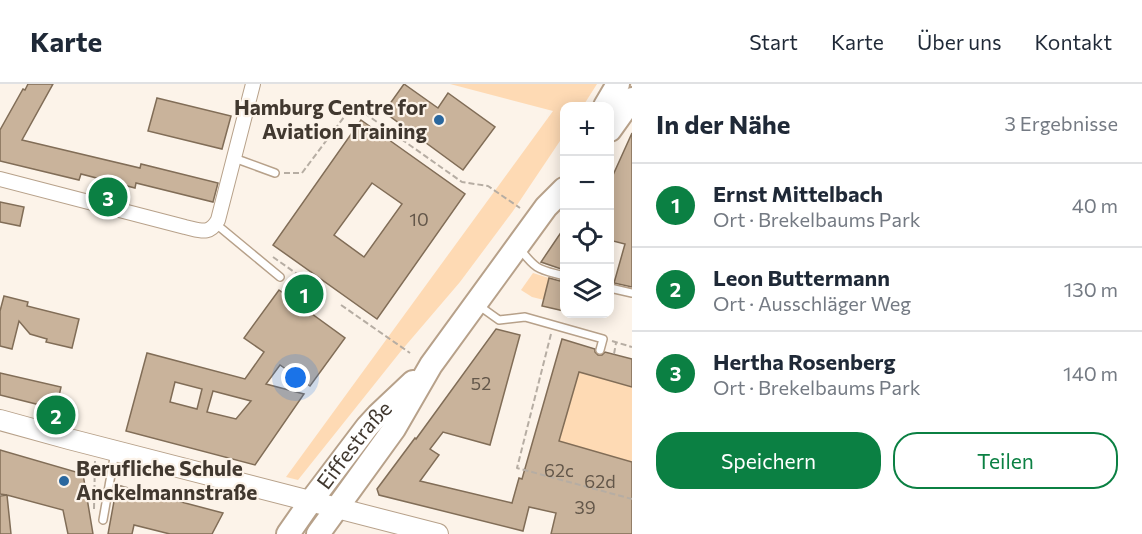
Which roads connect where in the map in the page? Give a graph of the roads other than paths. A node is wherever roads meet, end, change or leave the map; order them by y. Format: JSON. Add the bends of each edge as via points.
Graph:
{"nodes":[{"id":1,"x":253,"y":84,"type":"edge"},
{"id":2,"x":618,"y":84,"type":"edge"},
{"id":3,"x":632,"y":99,"type":"edge"},
{"id":4,"x":607,"y":102,"type":"edge"},
{"id":5,"x":614,"y":123,"type":"edge"},
{"id":6,"x":234,"y":158,"type":"junction"},
{"id":7,"x":275,"y":173,"type":"road end"},
{"id":8,"x":0,"y":179,"type":"edge"},
{"id":9,"x":560,"y":179,"type":"edge"},
{"id":10,"x":560,"y":193,"type":"edge"},
{"id":11,"x":546,"y":207,"type":"junction"},
{"id":12,"x":216,"y":224,"type":"junction"},
{"id":13,"x":518,"y":246,"type":"junction"},
{"id":14,"x":560,"y":275,"type":"edge"},
{"id":15,"x":280,"y":276,"type":"dead end"},
{"id":16,"x":614,"y":289,"type":"edge"},
{"id":17,"x":632,"y":293,"type":"edge"},
{"id":18,"x":476,"y":304,"type":"junction"},
{"id":19,"x":600,"y":350,"type":"dead end"},
{"id":20,"x":431,"y":365,"type":"junction"},
{"id":21,"x":0,"y":420,"type":"edge"},
{"id":22,"x":116,"y":451,"type":"junction"},
{"id":23,"x":310,"y":501,"type":"junction"},
{"id":24,"x":338,"y":508,"type":"junction"},
{"id":25,"x":103,"y":520,"type":"dead end"},
{"id":26,"x":288,"y":534,"type":"edge"},
{"id":27,"x":318,"y":534,"type":"edge"},
{"id":28,"x":438,"y":534,"type":"edge"}],
"edges":[{"from":1,"to":6,"type":"street"},
{"from":2,"to":4,"type":"main road"},
{"from":3,"to":5,"type":"main road"},
{"from":6,"to":7,"type":"lane"},
{"from":6,"to":12,"type":"street"},
{"from":8,"to":12,"type":"street","via":[[204,231]]},
{"from":9,"to":11,"type":"main road","name":"Eiffestraße"},
{"from":10,"to":11,"type":"main road","name":"Eiffestraße"},
{"from":11,"to":13,"type":"main road","name":"Eiffestraße"},
{"from":12,"to":15,"type":"lane"},
{"from":13,"to":14,"type":"lane","via":[[538,269]]},
{"from":13,"to":18,"type":"main road","name":"Eiffestraße"},
{"from":16,"to":17,"type":"lane"},
{"from":18,"to":19,"type":"lane","via":[[499,320],[525,318],[603,339]]},
{"from":18,"to":20,"type":"main road","name":"Eiffestraße"},
{"from":20,"to":23,"type":"main road","name":"Eiffestraße","via":[[378,415]]},
{"from":20,"to":24,"type":"main road","name":"Eiffestraße","via":[[394,429]]},
{"from":21,"to":22,"type":"street"},
{"from":22,"to":23,"type":"street"},
{"from":22,"to":25,"type":"lane"},
{"from":23,"to":24,"type":"street"},
{"from":23,"to":26,"type":"main road","name":"Eiffestraße"},
{"from":24,"to":27,"type":"main road","name":"Eiffestraße"},
{"from":24,"to":28,"type":"street","via":[[391,525]]}]}
